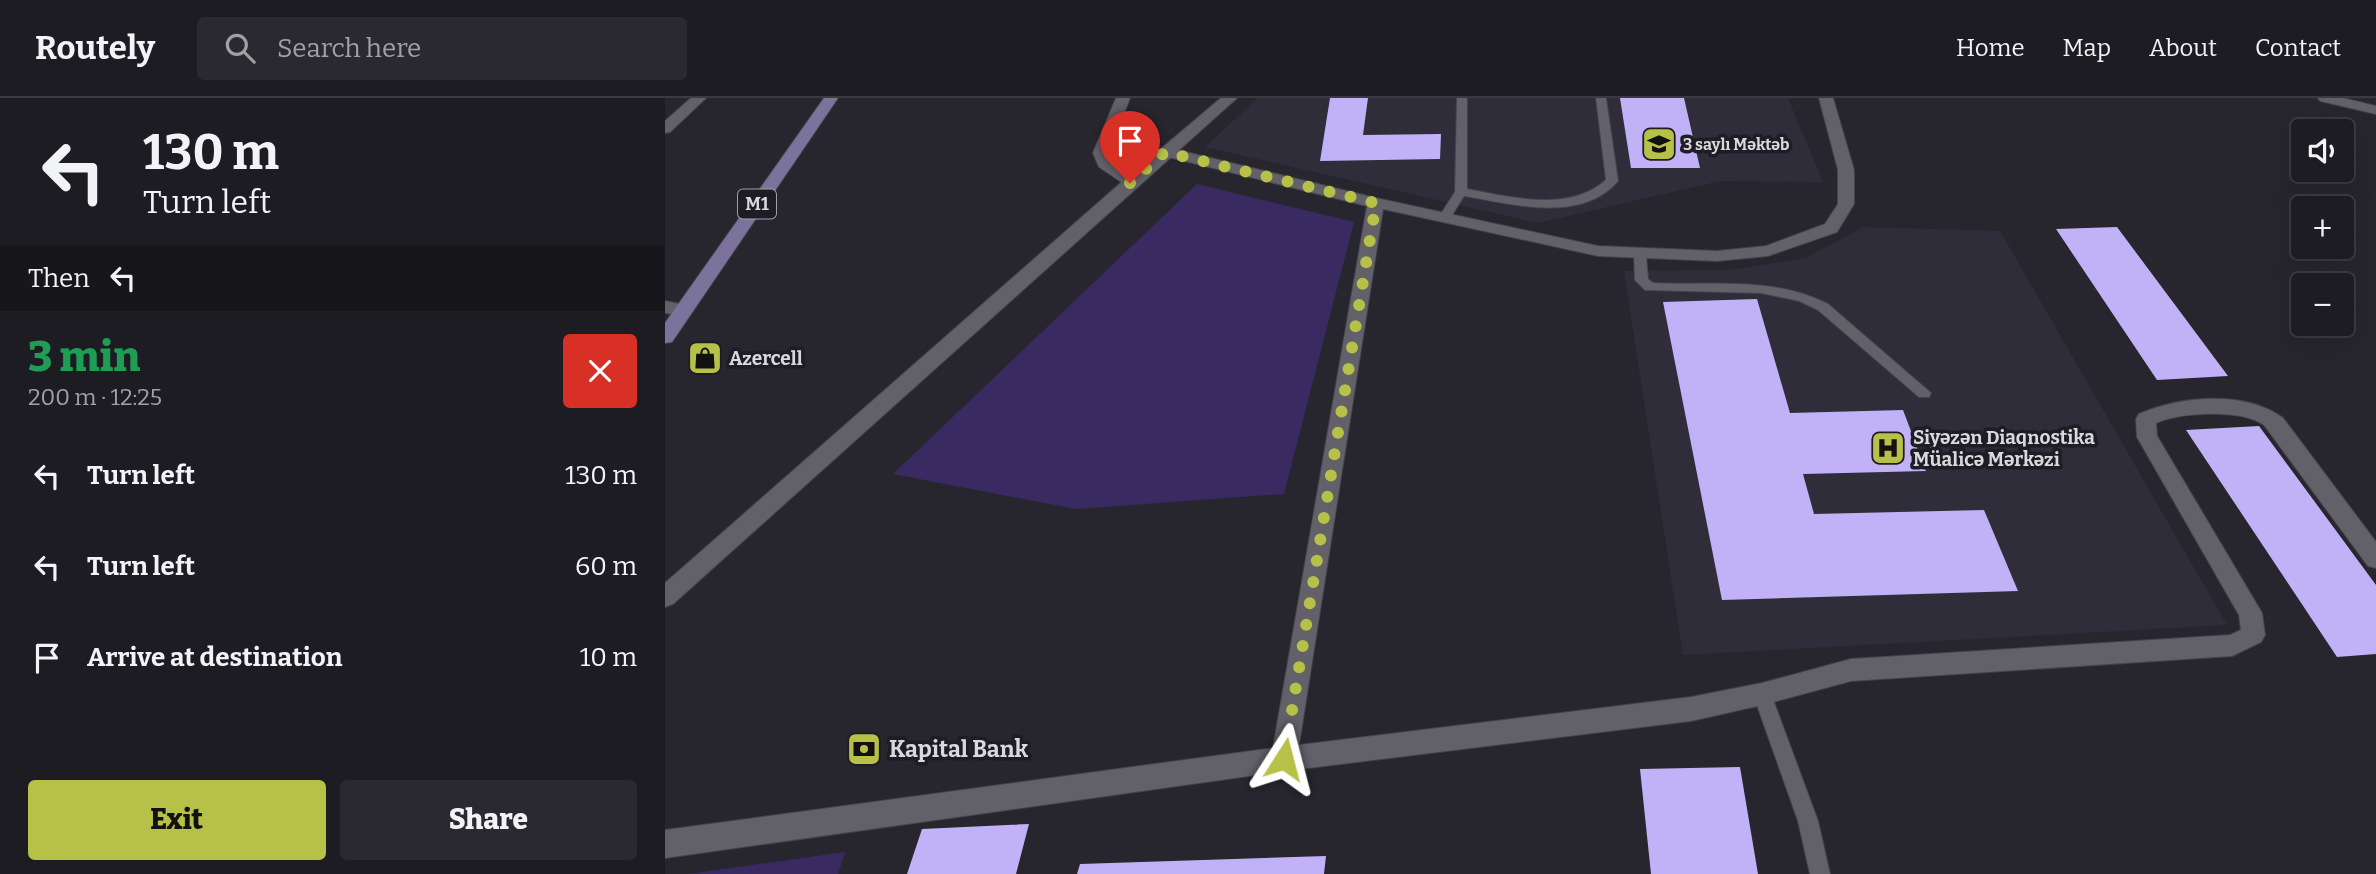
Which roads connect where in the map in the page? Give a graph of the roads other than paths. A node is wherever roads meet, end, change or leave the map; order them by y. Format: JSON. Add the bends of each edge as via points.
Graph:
{"nodes":[{"id":1,"x":699,"y":98,"type":"edge"},
{"id":2,"x":831,"y":98,"type":"edge"},
{"id":3,"x":1123,"y":98,"type":"edge"},
{"id":4,"x":1230,"y":98,"type":"edge"},
{"id":5,"x":1462,"y":98,"type":"edge"},
{"id":6,"x":1601,"y":98,"type":"edge"},
{"id":7,"x":1826,"y":98,"type":"edge"},
{"id":8,"x":2325,"y":98,"type":"edge"},
{"id":9,"x":2376,"y":110,"type":"edge"},
{"id":10,"x":665,"y":130,"type":"edge"},
{"id":11,"x":1165,"y":152,"type":"junction"},
{"id":12,"x":1130,"y":183,"type":"junction"},
{"id":13,"x":1461,"y":192,"type":"junction"},
{"id":14,"x":1376,"y":203,"type":"junction"},
{"id":15,"x":1445,"y":216,"type":"junction"},
{"id":16,"x":1640,"y":255,"type":"junction"},
{"id":17,"x":665,"y":307,"type":"edge"},
{"id":18,"x":684,"y":310,"type":"junction"},
{"id":19,"x":665,"y":337,"type":"edge"},
{"id":20,"x":1924,"y":393,"type":"dead end"},
{"id":21,"x":2376,"y":559,"type":"edge"},
{"id":22,"x":665,"y":597,"type":"edge"},
{"id":23,"x":1762,"y":694,"type":"junction"},
{"id":24,"x":1284,"y":759,"type":"junction"},
{"id":25,"x":665,"y":844,"type":"edge"},
{"id":26,"x":1820,"y":874,"type":"edge"}],
"edges":[{"from":1,"to":10,"type":"street"},
{"from":2,"to":18,"type":"main road","number":"M1"},
{"from":3,"to":12,"type":"street","via":[[1101,153],[1104,164]]},
{"from":4,"to":11,"type":"street"},
{"from":5,"to":13,"type":"lane"},
{"from":6,"to":13,"type":"lane","via":[[1612,181],[1605,190],[1569,203],[1550,204]]},
{"from":7,"to":16,"type":"street","via":[[1846,170],[1846,204],[1831,228],[1767,251]]},
{"from":8,"to":9,"type":"street"},
{"from":11,"to":12,"type":"street"},
{"from":11,"to":14,"type":"street"},
{"from":12,"to":22,"type":"street"},
{"from":13,"to":15,"type":"lane"},
{"from":14,"to":15,"type":"street"},
{"from":14,"to":24,"type":"street"},
{"from":15,"to":16,"type":"street","via":[[1548,242]]},
{"from":16,"to":20,"type":"lane","via":[[1642,280],[1650,287],[1776,289],[1806,296]]},
{"from":17,"to":18,"type":"street"},
{"from":18,"to":19,"type":"main road","number":"M1"},
{"from":21,"to":23,"type":"street","via":[[2276,423],[2261,413],[2227,407],[2157,412],[2145,419],[2147,437],[2250,613],[2253,635],[2232,645],[1851,670]]},
{"from":23,"to":24,"type":"street","via":[[1691,709]]},
{"from":23,"to":26,"type":"lane","via":[[1808,821]]},
{"from":24,"to":25,"type":"street"}]}
